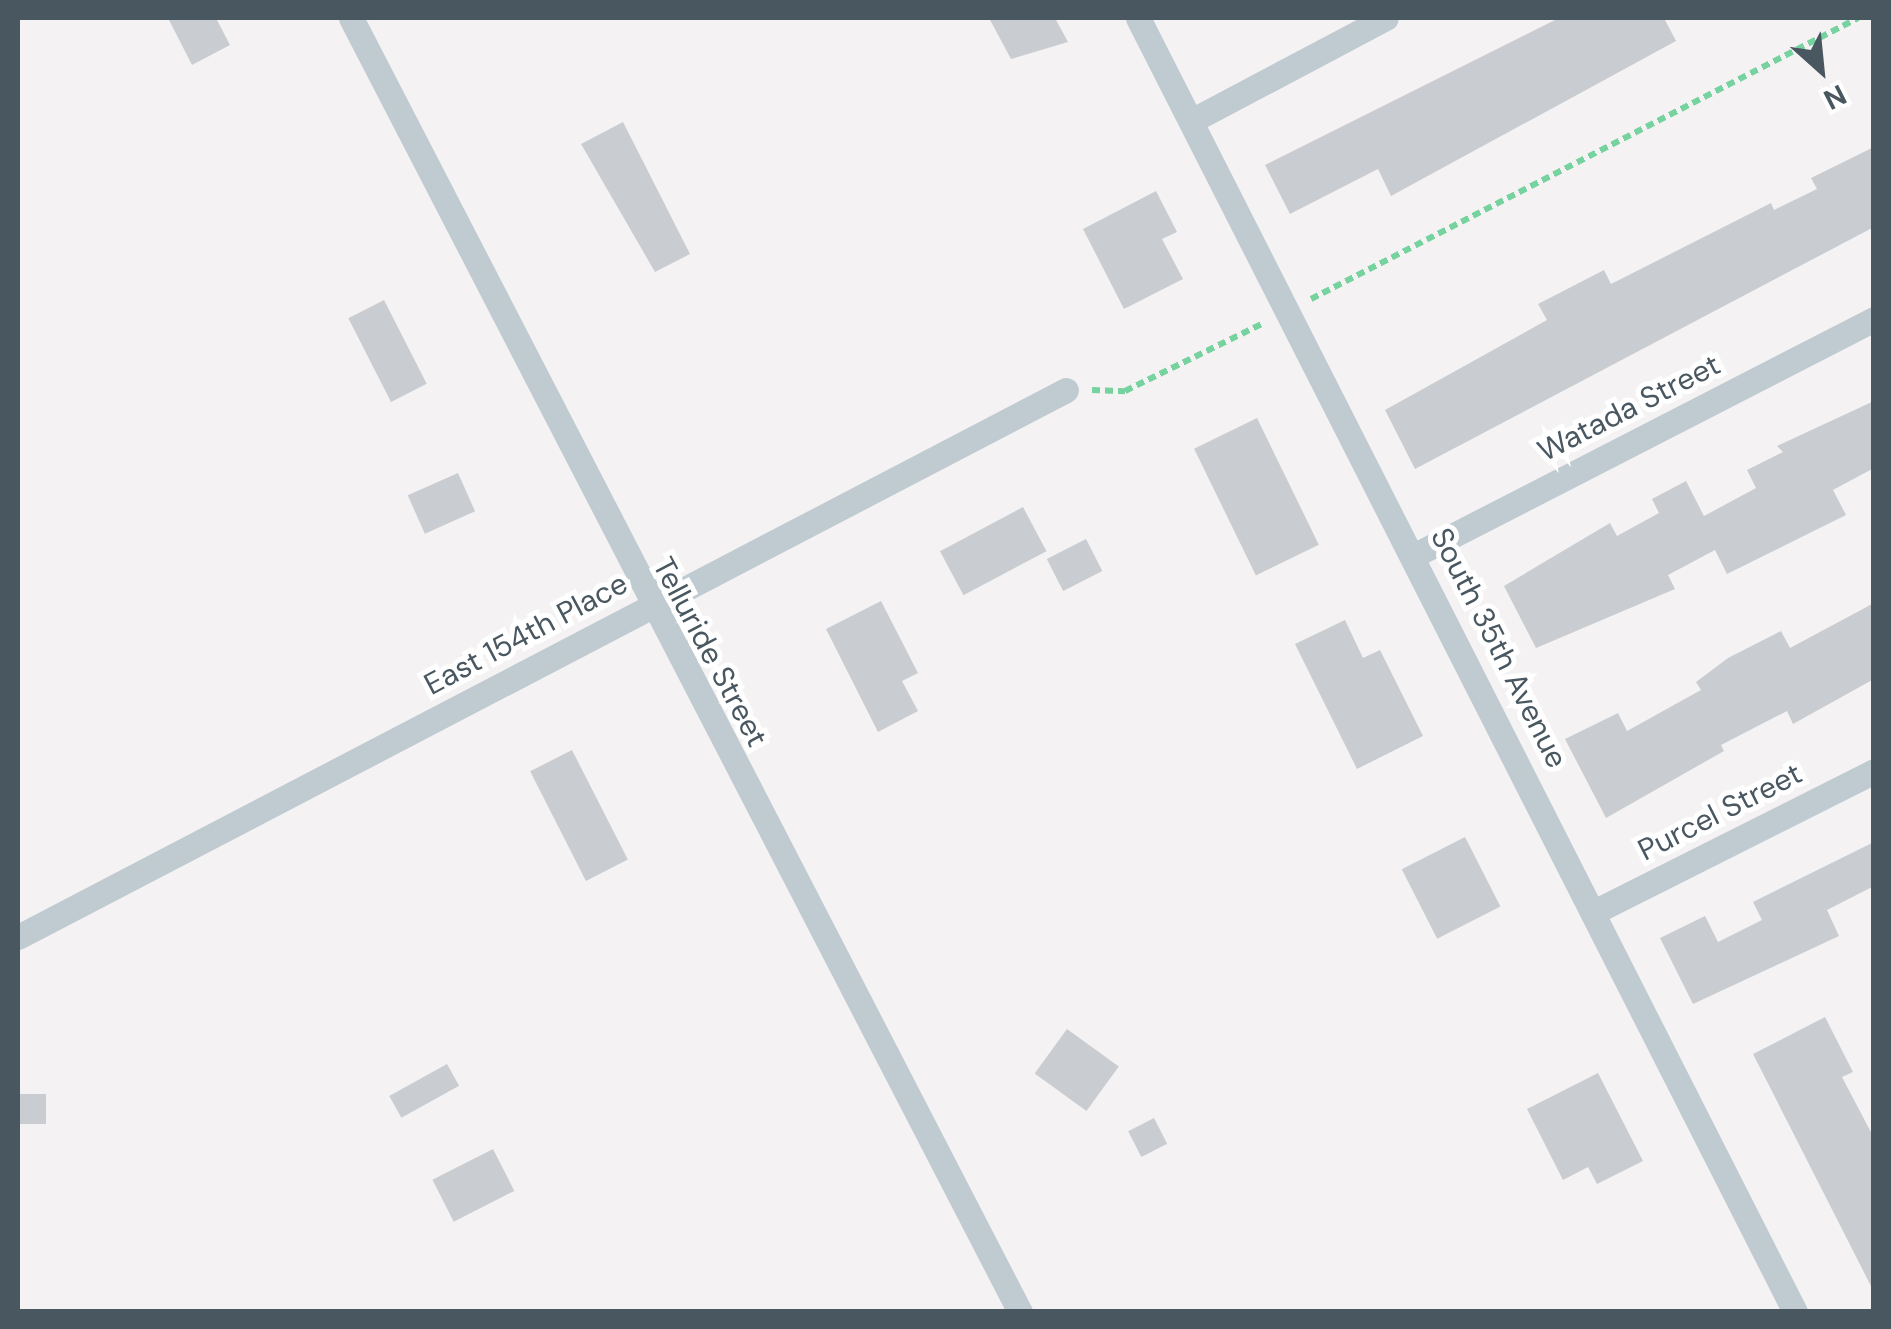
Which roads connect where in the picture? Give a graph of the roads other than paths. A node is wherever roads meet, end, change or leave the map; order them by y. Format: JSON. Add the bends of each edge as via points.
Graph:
{"nodes":[{"id":1,"x":351,"y":18,"type":"edge"},
{"id":2,"x":1138,"y":18,"type":"edge"},
{"id":3,"x":1386,"y":18,"type":"edge"},
{"id":4,"x":1193,"y":120,"type":"junction"},
{"id":5,"x":1874,"y":319,"type":"edge"},
{"id":6,"x":1066,"y":390,"type":"road end"},
{"id":7,"x":1415,"y":555,"type":"junction"},
{"id":8,"x":648,"y":606,"type":"junction"},
{"id":9,"x":1874,"y":771,"type":"edge"},
{"id":10,"x":1596,"y":911,"type":"junction"},
{"id":11,"x":18,"y":937,"type":"edge"},
{"id":12,"x":1020,"y":1312,"type":"edge"},
{"id":13,"x":1795,"y":1312,"type":"edge"}],
"edges":[{"from":1,"to":8,"type":"street","name":"Telluride Street"},
{"from":2,"to":4,"type":"street","name":"South 35th Avenue"},
{"from":3,"to":4,"type":"street"},
{"from":4,"to":7,"type":"street","name":"South 35th Avenue"},
{"from":5,"to":7,"type":"street","name":"Watada Street"},
{"from":6,"to":8,"type":"street","name":"East 154th Place"},
{"from":7,"to":10,"type":"street","name":"South 35th Avenue"},
{"from":8,"to":11,"type":"street","name":"East 154th Place"},
{"from":8,"to":12,"type":"street","name":"Telluride Street"},
{"from":9,"to":10,"type":"street","name":"Purcel Street"},
{"from":10,"to":13,"type":"street","name":"South 35th Avenue"}]}
